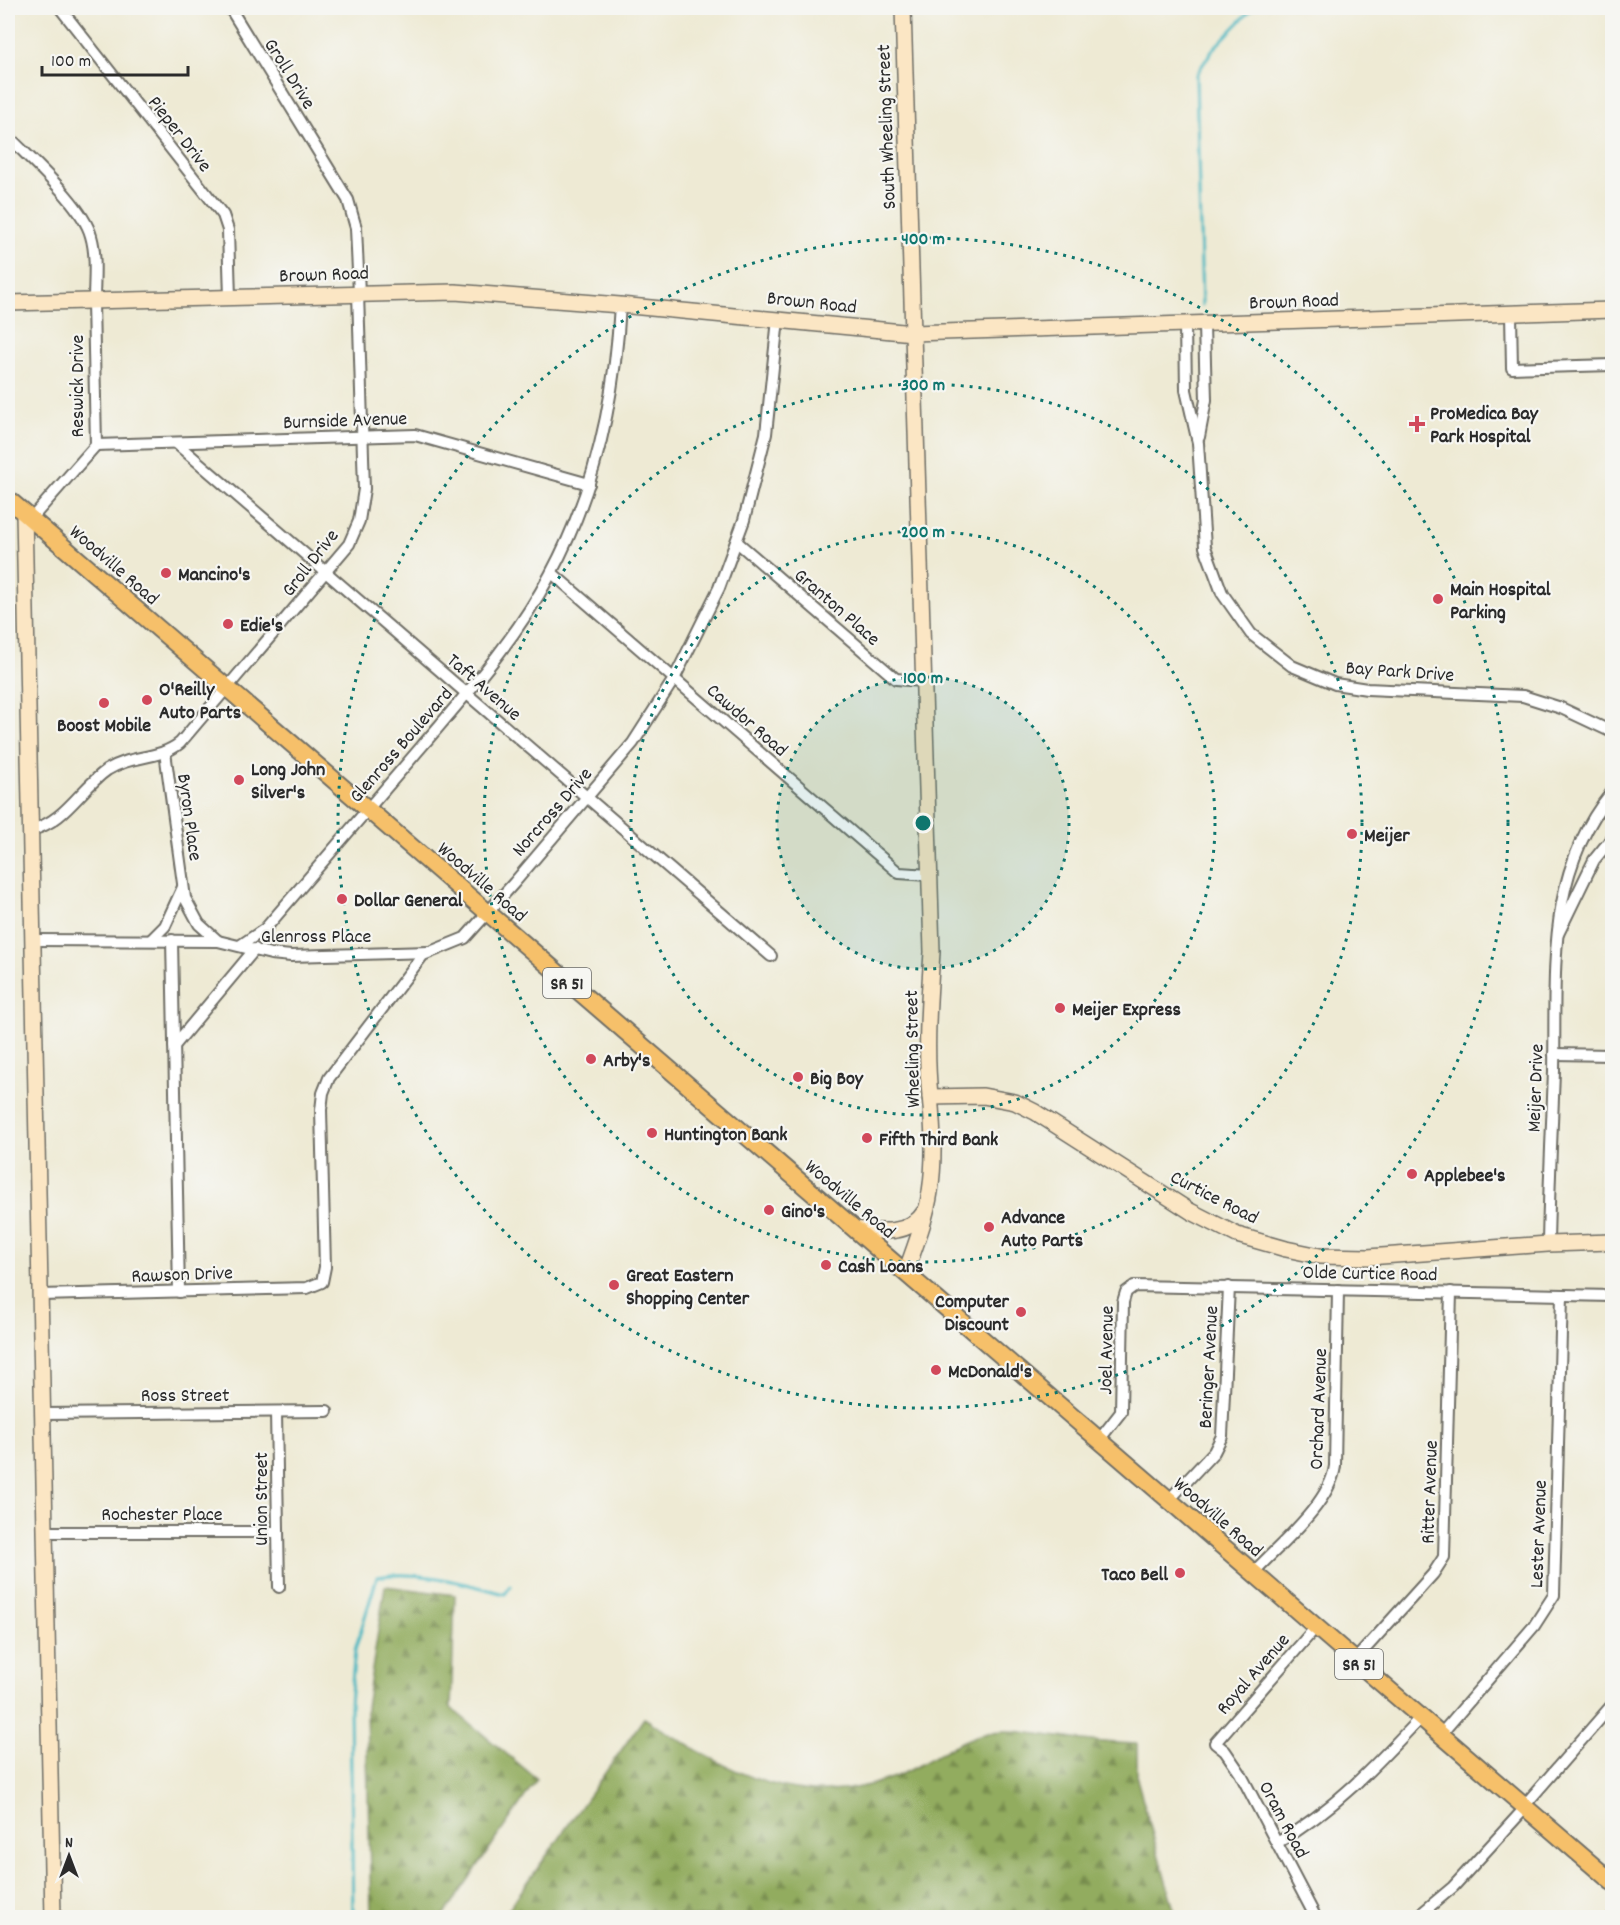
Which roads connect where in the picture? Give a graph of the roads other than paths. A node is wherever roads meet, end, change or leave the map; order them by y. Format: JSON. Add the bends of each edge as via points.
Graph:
{"nodes":[{"id":1,"x":60,"y":8,"type":"edge"},
{"id":2,"x":230,"y":8,"type":"edge"},
{"id":3,"x":903,"y":8,"type":"edge"},
{"id":4,"x":8,"y":136,"type":"edge"},
{"id":5,"x":358,"y":293,"type":"junction"},
{"id":6,"x":230,"y":298,"type":"junction"},
{"id":7,"x":94,"y":302,"type":"junction"},
{"id":8,"x":8,"y":303,"type":"edge"},
{"id":9,"x":620,"y":305,"type":"junction"},
{"id":10,"x":1612,"y":310,"type":"edge"},
{"id":11,"x":1511,"y":314,"type":"junction"},
{"id":12,"x":778,"y":319,"type":"junction"},
{"id":13,"x":1185,"y":325,"type":"junction"},
{"id":14,"x":1204,"y":325,"type":"junction"},
{"id":15,"x":913,"y":333,"type":"junction"},
{"id":16,"x":1612,"y":365,"type":"edge"},
{"id":17,"x":363,"y":437,"type":"junction"},
{"id":18,"x":176,"y":443,"type":"junction"},
{"id":19,"x":1198,"y":443,"type":"junction"},
{"id":20,"x":96,"y":445,"type":"junction"},
{"id":21,"x":589,"y":484,"type":"junction"},
{"id":22,"x":8,"y":499,"type":"edge"},
{"id":23,"x":27,"y":516,"type":"junction"},
{"id":24,"x":737,"y":542,"type":"junction"},
{"id":25,"x":326,"y":573,"type":"junction"},
{"id":26,"x":552,"y":573,"type":"junction"},
{"id":27,"x":674,"y":679,"type":"junction"},
{"id":28,"x":922,"y":681,"type":"junction"},
{"id":29,"x":228,"y":689,"type":"junction"},
{"id":30,"x":467,"y":694,"type":"junction"},
{"id":31,"x":1612,"y":732,"type":"edge"},
{"id":32,"x":165,"y":752,"type":"junction"},
{"id":33,"x":1612,"y":792,"type":"edge"},
{"id":34,"x":587,"y":797,"type":"junction"},
{"id":35,"x":368,"y":809,"type":"junction"},
{"id":36,"x":31,"y":830,"type":"junction"},
{"id":37,"x":1612,"y":838,"type":"edge"},
{"id":38,"x":928,"y":875,"type":"junction"},
{"id":39,"x":183,"y":886,"type":"junction"},
{"id":40,"x":487,"y":913,"type":"junction"},
{"id":41,"x":931,"y":929,"type":"joint"},
{"id":42,"x":1557,"y":934,"type":"junction"},
{"id":43,"x":33,"y":940,"type":"junction"},
{"id":44,"x":151,"y":940,"type":"junction"},
{"id":45,"x":172,"y":940,"type":"junction"},
{"id":46,"x":218,"y":941,"type":"junction"},
{"id":47,"x":241,"y":945,"type":"junction"},
{"id":48,"x":255,"y":949,"type":"junction"},
{"id":49,"x":429,"y":952,"type":"junction"},
{"id":50,"x":771,"y":956,"type":"dead end"},
{"id":51,"x":174,"y":1046,"type":"junction"},
{"id":52,"x":1554,"y":1054,"type":"junction"},
{"id":53,"x":1612,"y":1055,"type":"edge"},
{"id":54,"x":930,"y":1097,"type":"junction"},
{"id":55,"x":927,"y":1208,"type":"junction"},
{"id":56,"x":855,"y":1229,"type":"junction"},
{"id":57,"x":1612,"y":1242,"type":"edge"},
{"id":58,"x":1548,"y":1244,"type":"junction"},
{"id":59,"x":906,"y":1272,"type":"junction"},
{"id":60,"x":322,"y":1282,"type":"joint"},
{"id":61,"x":1229,"y":1287,"type":"junction"},
{"id":62,"x":1128,"y":1290,"type":"joint"},
{"id":63,"x":1338,"y":1290,"type":"junction"},
{"id":64,"x":178,"y":1292,"type":"junction"},
{"id":65,"x":1451,"y":1292,"type":"junction"},
{"id":66,"x":42,"y":1295,"type":"junction"},
{"id":67,"x":1562,"y":1295,"type":"junction"},
{"id":68,"x":1612,"y":1296,"type":"edge"},
{"id":69,"x":276,"y":1412,"type":"junction"},
{"id":70,"x":327,"y":1412,"type":"dead end"},
{"id":71,"x":44,"y":1414,"type":"junction"},
{"id":72,"x":1100,"y":1440,"type":"junction"},
{"id":73,"x":1168,"y":1500,"type":"junction"},
{"id":74,"x":47,"y":1532,"type":"junction"},
{"id":75,"x":278,"y":1532,"type":"junction"},
{"id":76,"x":1253,"y":1573,"type":"junction"},
{"id":77,"x":279,"y":1587,"type":"dead end"},
{"id":78,"x":1316,"y":1627,"type":"junction"},
{"id":79,"x":1355,"y":1660,"type":"junction"},
{"id":80,"x":1612,"y":1705,"type":"edge"},
{"id":81,"x":1420,"y":1717,"type":"junction"},
{"id":82,"x":1441,"y":1734,"type":"junction"},
{"id":83,"x":1215,"y":1743,"type":"joint"},
{"id":84,"x":1525,"y":1806,"type":"junction"},
{"id":85,"x":1277,"y":1843,"type":"junction"},
{"id":86,"x":1611,"y":1878,"type":"edge"},
{"id":87,"x":53,"y":1917,"type":"edge"},
{"id":88,"x":1316,"y":1917,"type":"edge"},
{"id":89,"x":1416,"y":1917,"type":"edge"}],
"edges":[{"from":1,"to":6,"type":"street","name":"Pieper Drive","via":[[223,216],[228,230]]},
{"from":2,"to":5,"type":"street","name":"Groll Drive","via":[[352,209]]},
{"from":3,"to":15,"type":"street","name":"South Wheeling Street"},
{"from":4,"to":7,"type":"street","name":"Reswick Drive","via":[[87,223],[93,241]]},
{"from":5,"to":6,"type":"street","name":"Brown Road"},
{"from":5,"to":9,"type":"street","name":"Brown Road","via":[[485,294]]},
{"from":5,"to":17,"type":"street","name":"Groll Drive"},
{"from":6,"to":7,"type":"street","name":"Brown Road"},
{"from":7,"to":8,"type":"street","name":"Brown Road"},
{"from":7,"to":20,"type":"street","name":"Reswick Drive"},
{"from":9,"to":12,"type":"street","name":"Brown Road"},
{"from":9,"to":21,"type":"street","name":"Glenross Boulevard","via":[[611,397]]},
{"from":10,"to":11,"type":"street","name":"Brown Road"},
{"from":11,"to":14,"type":"street","name":"Brown Road"},
{"from":11,"to":16,"type":"street","via":[[1512,368]]},
{"from":12,"to":15,"type":"street","name":"Brown Road"},
{"from":12,"to":24,"type":"street","name":"Norcross Drive","via":[[766,434]]},
{"from":13,"to":14,"type":"street","name":"Brown Road"},
{"from":13,"to":15,"type":"street","name":"Brown Road"},
{"from":13,"to":19,"type":"street","name":"Bay Park Drive","via":[[1186,390]]},
{"from":14,"to":19,"type":"street","name":"Bay Park Drive","via":[[1206,400]]},
{"from":15,"to":28,"type":"street","name":"South Wheeling Street"},
{"from":17,"to":18,"type":"street","name":"Burnside Avenue"},
{"from":17,"to":21,"type":"street","name":"Burnside Avenue","via":[[422,435]]},
{"from":17,"to":25,"type":"street","name":"Groll Drive","via":[[364,489],[359,521],[346,549]]},
{"from":18,"to":20,"type":"street","name":"Burnside Avenue"},
{"from":18,"to":25,"type":"street","name":"Taft Avenue"},
{"from":19,"to":31,"type":"street","name":"Bay Park Drive","via":[[1202,527],[1214,576],[1243,626],[1274,654],[1312,676],[1346,686],[1502,693],[1531,698]]},
{"from":20,"to":23,"type":"street","name":"Reswick Drive"},
{"from":21,"to":26,"type":"street","name":"Glenross Boulevard"},
{"from":22,"to":23,"type":"main road","name":"Woodville Road","number":"SR 51"},
{"from":23,"to":29,"type":"main road","name":"Woodville Road","number":"SR 51"},
{"from":23,"to":36,"type":"street"},
{"from":24,"to":27,"type":"street","name":"Norcross Drive"},
{"from":24,"to":28,"type":"street","name":"Granton Place","via":[[896,679]]},
{"from":25,"to":29,"type":"street","name":"Groll Drive"},
{"from":25,"to":30,"type":"street","name":"Taft Avenue"},
{"from":26,"to":27,"type":"street","name":"Cawdor Road"},
{"from":26,"to":30,"type":"street","name":"Glenross Boulevard","via":[[510,641]]},
{"from":27,"to":34,"type":"street","name":"Norcross Drive","via":[[633,743]]},
{"from":27,"to":38,"type":"street","name":"Cawdor Road","via":[[899,873]]},
{"from":28,"to":38,"type":"street","name":"South Wheeling Street"},
{"from":29,"to":32,"type":"street","name":"Groll Drive","via":[[180,743]]},
{"from":29,"to":35,"type":"main road","name":"Woodville Road","number":"SR 51"},
{"from":30,"to":34,"type":"street","name":"Taft Avenue"},
{"from":30,"to":35,"type":"street","name":"Glenross Boulevard"},
{"from":32,"to":36,"type":"street","name":"Groll Drive","via":[[117,764],[54,821]]},
{"from":32,"to":39,"type":"street","name":"Byron Place"},
{"from":33,"to":42,"type":"street","name":"Meijer Drive","via":[[1589,824],[1572,859],[1561,898]]},
{"from":34,"to":40,"type":"street","name":"Norcross Drive"},
{"from":34,"to":50,"type":"street","name":"Taft Avenue"},
{"from":35,"to":40,"type":"main road","name":"Woodville Road","number":"SR 51"},
{"from":35,"to":47,"type":"street","name":"Glenross Boulevard","via":[[265,929]]},
{"from":36,"to":43,"type":"street"},
{"from":37,"to":42,"type":"street","name":"Meijer Drive","via":[[1594,860]]},
{"from":38,"to":41,"type":"street","name":"South Wheeling Street"},
{"from":39,"to":44,"type":"street","name":"Byron Place","via":[[165,927]]},
{"from":39,"to":46,"type":"street","name":"Byron Place","via":[[192,914]]},
{"from":40,"to":49,"type":"street","name":"Norcross Drive","via":[[459,942]]},
{"from":40,"to":56,"type":"main road","name":"Woodville Road","number":"SR 51"},
{"from":41,"to":54,"type":"street","name":"Wheeling Street"},
{"from":42,"to":52,"type":"street","name":"Meijer Drive"},
{"from":43,"to":44,"type":"street"},
{"from":43,"to":66,"type":"street"},
{"from":44,"to":45,"type":"street"},
{"from":45,"to":46,"type":"street"},
{"from":45,"to":51,"type":"street"},
{"from":46,"to":47,"type":"street"},
{"from":47,"to":48,"type":"street"},
{"from":48,"to":49,"type":"street","name":"Glenross Place","via":[[291,956]]},
{"from":48,"to":51,"type":"street","name":"Glenross Place"},
{"from":49,"to":60,"type":"street","name":"Norcross Drive","via":[[339,1063],[323,1093]]},
{"from":51,"to":64,"type":"street"},
{"from":52,"to":53,"type":"street"},
{"from":52,"to":58,"type":"street","name":"Meijer Drive"},
{"from":54,"to":55,"type":"street","name":"Wheeling Street","via":[[934,1146]]},
{"from":54,"to":58,"type":"street","name":"Curtice Road","via":[[991,1096],[1022,1105],[1190,1211],[1238,1234],[1286,1249],[1320,1256],[1368,1257]]},
{"from":55,"to":56,"type":"street","via":[[913,1223],[897,1230]]},
{"from":55,"to":59,"type":"street","name":"Wheeling Street"},
{"from":56,"to":59,"type":"main road","name":"Woodville Road","number":"SR 51"},
{"from":57,"to":58,"type":"street","name":"Curtice Road"},
{"from":59,"to":72,"type":"main road","name":"Woodville Road","number":"SR 51"},
{"from":60,"to":64,"type":"street","name":"Rawson Drive","via":[[306,1288]]},
{"from":61,"to":62,"type":"street","name":"Olde Curtice Road","via":[[1139,1285]]},
{"from":61,"to":63,"type":"street","name":"Olde Curtice Road"},
{"from":61,"to":73,"type":"street","name":"Beringer Avenue","via":[[1221,1442]]},
{"from":62,"to":72,"type":"street","name":"Joel Avenue","via":[[1123,1306],[1121,1412]]},
{"from":63,"to":65,"type":"street","name":"Olde Curtice Road"},
{"from":63,"to":76,"type":"street","name":"Orchard Avenue","via":[[1332,1481],[1322,1498]]},
{"from":64,"to":66,"type":"street","name":"Rawson Drive"},
{"from":65,"to":67,"type":"street","name":"Olde Curtice Road"},
{"from":65,"to":79,"type":"street","name":"Ritter Avenue","via":[[1444,1557]]},
{"from":66,"to":71,"type":"street"},
{"from":67,"to":68,"type":"street","name":"Olde Curtice Road"},
{"from":67,"to":82,"type":"street","name":"Lester Avenue","via":[[1554,1595],[1534,1626]]},
{"from":69,"to":70,"type":"street","name":"Ross Street"},
{"from":69,"to":71,"type":"street","name":"Ross Street"},
{"from":69,"to":75,"type":"street","name":"Union Street"},
{"from":71,"to":74,"type":"street"},
{"from":72,"to":73,"type":"main road","name":"Woodville Road","number":"SR 51"},
{"from":73,"to":76,"type":"main road","name":"Woodville Road","number":"SR 51"},
{"from":74,"to":75,"type":"street","name":"Rochester Place"},
{"from":74,"to":87,"type":"street"},
{"from":75,"to":77,"type":"street","name":"Union Street"},
{"from":76,"to":78,"type":"main road","name":"Woodville Road","number":"SR 51"},
{"from":78,"to":79,"type":"main road","name":"Woodville Road","number":"SR 51"},
{"from":78,"to":83,"type":"street","name":"Royal Avenue"},
{"from":79,"to":81,"type":"main road","name":"Woodville Road","number":"SR 51"},
{"from":80,"to":84,"type":"street"},
{"from":81,"to":82,"type":"main road","name":"Woodville Road","number":"SR 51"},
{"from":81,"to":85,"type":"street","via":[[1349,1792],[1314,1821]]},
{"from":82,"to":84,"type":"main road","name":"Woodville Road","number":"SR 51"},
{"from":83,"to":85,"type":"street","name":"Oram Road","via":[[1240,1773]]},
{"from":84,"to":86,"type":"main road","name":"Woodville Road","number":"SR 51"},
{"from":84,"to":89,"type":"street","via":[[1464,1875]]},
{"from":85,"to":88,"type":"street","name":"Oram Road"}]}
